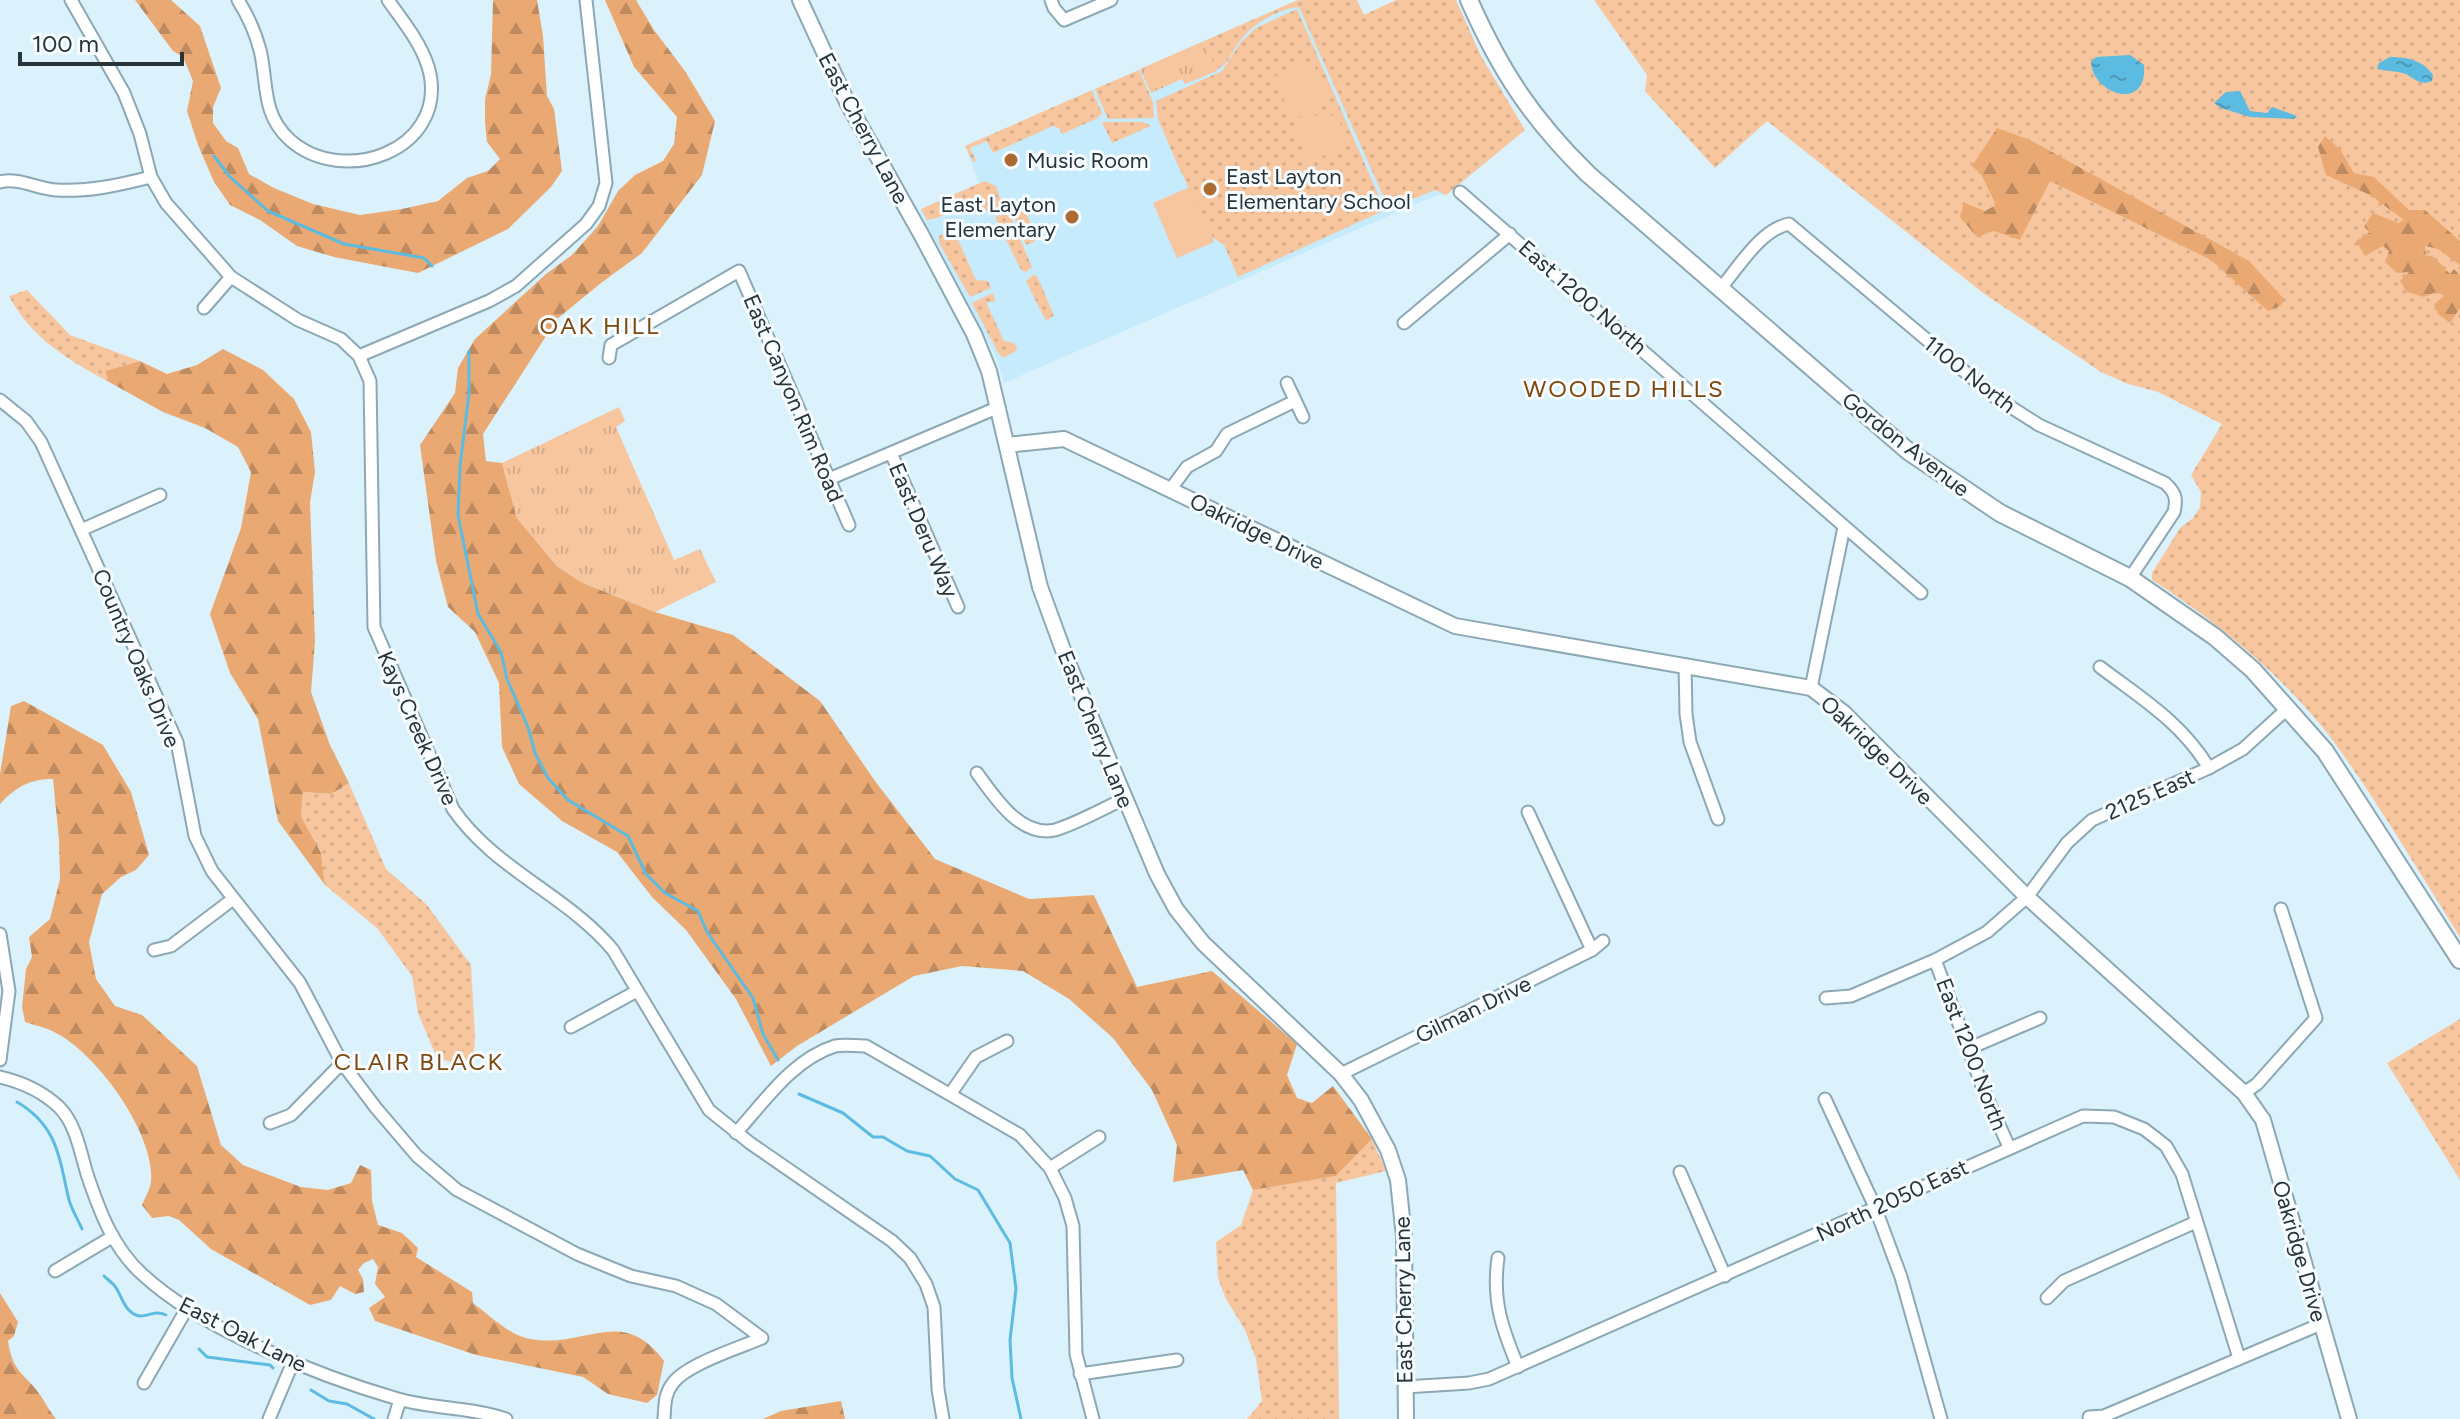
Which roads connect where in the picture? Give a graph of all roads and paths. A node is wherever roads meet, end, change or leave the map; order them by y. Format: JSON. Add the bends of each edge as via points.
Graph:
{"nodes":[{"id":1,"x":71,"y":0,"type":"edge"},
{"id":2,"x":238,"y":0,"type":"edge"},
{"id":3,"x":388,"y":0,"type":"edge"},
{"id":4,"x":586,"y":0,"type":"edge"},
{"id":5,"x":800,"y":0,"type":"edge"},
{"id":6,"x":1051,"y":0,"type":"edge"},
{"id":7,"x":1111,"y":0,"type":"edge"},
{"id":8,"x":1469,"y":0,"type":"edge"},
{"id":9,"x":151,"y":177,"type":"junction"},
{"id":10,"x":0,"y":182,"type":"edge"},
{"id":11,"x":1460,"y":192,"type":"dead end"},
{"id":12,"x":1510,"y":234,"type":"junction"},
{"id":13,"x":231,"y":277,"type":"junction"},
{"id":14,"x":1720,"y":289,"type":"junction"},
{"id":15,"x":204,"y":308,"type":"dead end"},
{"id":16,"x":1404,"y":323,"type":"dead end"},
{"id":17,"x":359,"y":356,"type":"junction"},
{"id":18,"x":609,"y":358,"type":"dead end"},
{"id":19,"x":1287,"y":383,"type":"dead end"},
{"id":20,"x":0,"y":400,"type":"edge"},
{"id":21,"x":1295,"y":401,"type":"junction"},
{"id":22,"x":999,"y":407,"type":"junction"},
{"id":23,"x":1303,"y":417,"type":"dead end"},
{"id":24,"x":1007,"y":445,"type":"junction"},
{"id":25,"x":891,"y":453,"type":"junction"},
{"id":26,"x":829,"y":479,"type":"junction"},
{"id":27,"x":1170,"y":490,"type":"junction"},
{"id":28,"x":160,"y":495,"type":"dead end"},
{"id":29,"x":849,"y":525,"type":"dead end"},
{"id":30,"x":1844,"y":527,"type":"junction"},
{"id":31,"x":81,"y":530,"type":"junction"},
{"id":32,"x":2130,"y":578,"type":"junction"},
{"id":33,"x":1921,"y":593,"type":"dead end"},
{"id":34,"x":958,"y":607,"type":"dead end"},
{"id":35,"x":1685,"y":665,"type":"junction"},
{"id":36,"x":2100,"y":667,"type":"dead end"},
{"id":37,"x":1811,"y":688,"type":"junction"},
{"id":38,"x":2288,"y":708,"type":"junction"},
{"id":39,"x":2209,"y":768,"type":"junction"},
{"id":40,"x":977,"y":773,"type":"dead end"},
{"id":41,"x":1124,"y":799,"type":"junction"},
{"id":42,"x":1528,"y":812,"type":"dead end"},
{"id":43,"x":1718,"y":819,"type":"dead end"},
{"id":44,"x":2027,"y":897,"type":"junction"},
{"id":45,"x":233,"y":899,"type":"junction"},
{"id":46,"x":2281,"y":909,"type":"dead end"},
{"id":47,"x":0,"y":934,"type":"edge"},
{"id":48,"x":1603,"y":941,"type":"dead end"},
{"id":49,"x":154,"y":950,"type":"dead end"},
{"id":50,"x":1592,"y":950,"type":"junction"},
{"id":51,"x":1935,"y":960,"type":"junction"},
{"id":52,"x":2460,"y":960,"type":"edge"},
{"id":53,"x":637,"y":991,"type":"junction"},
{"id":54,"x":1826,"y":998,"type":"dead end"},
{"id":55,"x":2040,"y":1018,"type":"dead end"},
{"id":56,"x":571,"y":1027,"type":"dead end"},
{"id":57,"x":1007,"y":1041,"type":"dead end"},
{"id":58,"x":1970,"y":1048,"type":"junction"},
{"id":59,"x":0,"y":1060,"type":"edge"},
{"id":60,"x":342,"y":1063,"type":"junction"},
{"id":61,"x":1341,"y":1074,"type":"junction"},
{"id":62,"x":0,"y":1077,"type":"edge"},
{"id":63,"x":951,"y":1093,"type":"junction"},
{"id":64,"x":2244,"y":1093,"type":"junction"},
{"id":65,"x":1825,"y":1099,"type":"dead end"},
{"id":66,"x":270,"y":1123,"type":"dead end"},
{"id":67,"x":736,"y":1133,"type":"junction"},
{"id":68,"x":1099,"y":1137,"type":"dead end"},
{"id":69,"x":2009,"y":1147,"type":"junction"},
{"id":70,"x":1050,"y":1168,"type":"junction"},
{"id":71,"x":1680,"y":1172,"type":"dead end"},
{"id":72,"x":1875,"y":1207,"type":"junction"},
{"id":73,"x":2196,"y":1222,"type":"junction"},
{"id":74,"x":112,"y":1237,"type":"junction"},
{"id":75,"x":1498,"y":1258,"type":"dead end"},
{"id":76,"x":55,"y":1271,"type":"dead end"},
{"id":77,"x":1725,"y":1276,"type":"junction"},
{"id":78,"x":2047,"y":1298,"type":"dead end"},
{"id":79,"x":186,"y":1310,"type":"junction"},
{"id":80,"x":2321,"y":1324,"type":"junction"},
{"id":81,"x":2239,"y":1358,"type":"junction"},
{"id":82,"x":1177,"y":1360,"type":"dead end"},
{"id":83,"x":293,"y":1362,"type":"junction"},
{"id":84,"x":1518,"y":1367,"type":"junction"},
{"id":85,"x":1080,"y":1374,"type":"junction"},
{"id":86,"x":144,"y":1383,"type":"dead end"},
{"id":87,"x":1405,"y":1387,"type":"junction"},
{"id":88,"x":400,"y":1400,"type":"junction"},
{"id":89,"x":2089,"y":1417,"type":"dead end"},
{"id":90,"x":269,"y":1419,"type":"edge"},
{"id":91,"x":394,"y":1419,"type":"edge"},
{"id":92,"x":506,"y":1419,"type":"edge"},
{"id":93,"x":664,"y":1419,"type":"edge"},
{"id":94,"x":943,"y":1419,"type":"edge"},
{"id":95,"x":1093,"y":1419,"type":"edge"},
{"id":96,"x":1406,"y":1419,"type":"edge"},
{"id":97,"x":1941,"y":1419,"type":"edge"},
{"id":98,"x":2349,"y":1419,"type":"edge"}],
"edges":[{"from":1,"to":9,"type":"street","via":[[124,93]]},
{"from":2,"to":3,"type":"street","via":[[254,28],[266,101],[277,122],[289,139],[325,159],[349,163],[375,159],[401,144],[421,124],[429,100],[424,53]]},
{"from":4,"to":17,"type":"street","via":[[606,183],[599,206],[516,286]]},
{"from":5,"to":22,"type":"street","name":"East Cherry Lane","via":[[847,102],[974,334]]},
{"from":6,"to":7,"type":"street","via":[[1064,20]]},
{"from":8,"to":14,"type":"main road","name":"Gordon Avenue","via":[[1506,76],[1559,145]]},
{"from":9,"to":10,"type":"street","via":[[83,191]]},
{"from":9,"to":13,"type":"street","via":[[166,203]]},
{"from":11,"to":12,"type":"street","name":"East 1200 North"},
{"from":12,"to":16,"type":"street"},
{"from":12,"to":30,"type":"street","name":"East 1200 North"},
{"from":13,"to":15,"type":"street"},
{"from":13,"to":17,"type":"street","via":[[298,320],[341,339]]},
{"from":14,"to":32,"type":"main road","name":"Gordon Avenue","via":[[1937,473],[2000,513]]},
{"from":14,"to":32,"type":"street","name":"1100 North","via":[[1767,233],[1789,224],[1995,397],[2039,425],[2165,483],[2177,500],[2174,512]]},
{"from":17,"to":53,"type":"street","name":"Kays Creek Drive","via":[[370,381],[374,627],[453,809],[484,847],[598,932]]},
{"from":18,"to":26,"type":"street","name":"East Canyon Rim Road","via":[[611,345],[739,271]]},
{"from":19,"to":21,"type":"street"},
{"from":20,"to":31,"type":"street","name":"Country Oaks Drive","via":[[41,442]]},
{"from":21,"to":23,"type":"street"},
{"from":21,"to":27,"type":"street","via":[[1227,434],[1216,451],[1187,467]]},
{"from":22,"to":24,"type":"street","name":"East Cherry Lane"},
{"from":22,"to":25,"type":"street"},
{"from":24,"to":27,"type":"street","name":"Oakridge Drive","via":[[1064,439]]},
{"from":24,"to":41,"type":"street","name":"East Cherry Lane","via":[[1040,587]]},
{"from":25,"to":26,"type":"street"},
{"from":25,"to":34,"type":"street","name":"East Deru Way"},
{"from":26,"to":29,"type":"street","name":"East Canyon Rim Road"},
{"from":27,"to":35,"type":"street","name":"Oakridge Drive","via":[[1455,626]]},
{"from":28,"to":31,"type":"street"},
{"from":30,"to":33,"type":"street","name":"East 1200 North"},
{"from":30,"to":37,"type":"street"},
{"from":31,"to":45,"type":"street","name":"Country Oaks Drive","via":[[177,742],[195,836]]},
{"from":32,"to":38,"type":"main road","name":"Gordon Avenue","via":[[2215,637]]},
{"from":35,"to":37,"type":"street","name":"Oakridge Drive"},
{"from":35,"to":43,"type":"street","via":[[1690,742]]},
{"from":36,"to":39,"type":"street","via":[[2172,721]]},
{"from":37,"to":44,"type":"street","name":"Oakridge Drive","via":[[1844,713]]},
{"from":38,"to":39,"type":"street","name":"2125 East","via":[[2243,749]]},
{"from":38,"to":52,"type":"main road","name":"Gordon Avenue","via":[[2325,751]]},
{"from":39,"to":44,"type":"street","name":"2125 East","via":[[2092,820],[2067,843]]},
{"from":40,"to":41,"type":"street","via":[[1001,806],[1027,826],[1052,831]]},
{"from":41,"to":61,"type":"street","name":"East Cherry Lane","via":[[1157,874],[1196,935]]},
{"from":42,"to":50,"type":"street"},
{"from":44,"to":51,"type":"street","name":"2125 East","via":[[1987,932]]},
{"from":44,"to":64,"type":"street","name":"Oakridge Drive"},
{"from":45,"to":49,"type":"street","via":[[171,946]]},
{"from":45,"to":60,"type":"street","name":"Country Oaks Drive","via":[[300,983]]},
{"from":46,"to":64,"type":"street","via":[[2316,1018]]},
{"from":47,"to":59,"type":"street","via":[[9,991]]},
{"from":48,"to":50,"type":"street","name":"Gilman Drive"},
{"from":50,"to":61,"type":"street","name":"Gilman Drive"},
{"from":51,"to":54,"type":"street","name":"2125 East","via":[[1851,996]]},
{"from":51,"to":58,"type":"street","name":"East 1200 North"},
{"from":53,"to":56,"type":"street"},
{"from":53,"to":67,"type":"street","name":"Kays Creek Drive","via":[[709,1110]]},
{"from":55,"to":58,"type":"street"},
{"from":57,"to":63,"type":"street","via":[[976,1057]]},
{"from":58,"to":69,"type":"street","name":"East 1200 North"},
{"from":60,"to":66,"type":"street","via":[[291,1115]]},
{"from":60,"to":93,"type":"street","name":"Country Oaks Drive","via":[[417,1156],[457,1190],[577,1254],[716,1304],[762,1338],[674,1381],[665,1398]]},
{"from":61,"to":87,"type":"street","name":"East Cherry Lane","via":[[1377,1127],[1398,1180],[1404,1237]]},
{"from":62,"to":74,"type":"street","name":"East Oak Lane","via":[[20,1081],[60,1108],[74,1130]]},
{"from":63,"to":67,"type":"street","via":[[866,1046],[838,1045],[795,1068]]},
{"from":63,"to":70,"type":"street","via":[[1020,1135]]},
{"from":64,"to":80,"type":"street","name":"Oakridge Drive","via":[[2263,1120]]},
{"from":65,"to":72,"type":"street"},
{"from":67,"to":94,"type":"street","name":"Kays Creek Drive","via":[[910,1258],[934,1307]]},
{"from":68,"to":70,"type":"street"},
{"from":69,"to":72,"type":"street","name":"North 2050 East"},
{"from":69,"to":73,"type":"street","name":"North 2050 East","via":[[2083,1116],[2114,1117],[2144,1129],[2166,1146],[2182,1174]]},
{"from":70,"to":85,"type":"street","via":[[1073,1226]]},
{"from":71,"to":77,"type":"street"},
{"from":72,"to":77,"type":"street","name":"North 2050 East"},
{"from":72,"to":97,"type":"street","via":[[1901,1277]]},
{"from":73,"to":78,"type":"street","via":[[2064,1281]]},
{"from":73,"to":81,"type":"street","name":"North 2050 East"},
{"from":74,"to":76,"type":"street"},
{"from":74,"to":79,"type":"street","name":"East Oak Lane","via":[[140,1273]]},
{"from":75,"to":84,"type":"street","via":[[1497,1307]]},
{"from":77,"to":84,"type":"street","name":"North 2050 East"},
{"from":79,"to":83,"type":"street","name":"East Oak Lane"},
{"from":79,"to":86,"type":"street"},
{"from":80,"to":81,"type":"street"},
{"from":80,"to":98,"type":"street","name":"Oakridge Drive"},
{"from":81,"to":89,"type":"street","via":[[2104,1416]]},
{"from":82,"to":85,"type":"street"},
{"from":83,"to":88,"type":"street","name":"East Oak Lane"},
{"from":83,"to":90,"type":"street"},
{"from":84,"to":87,"type":"street","name":"North 2050 East","via":[[1469,1383]]},
{"from":85,"to":95,"type":"street"},
{"from":87,"to":96,"type":"street","name":"East Cherry Lane"},
{"from":88,"to":91,"type":"street"},
{"from":88,"to":92,"type":"street","name":"East Oak Lane"}]}
